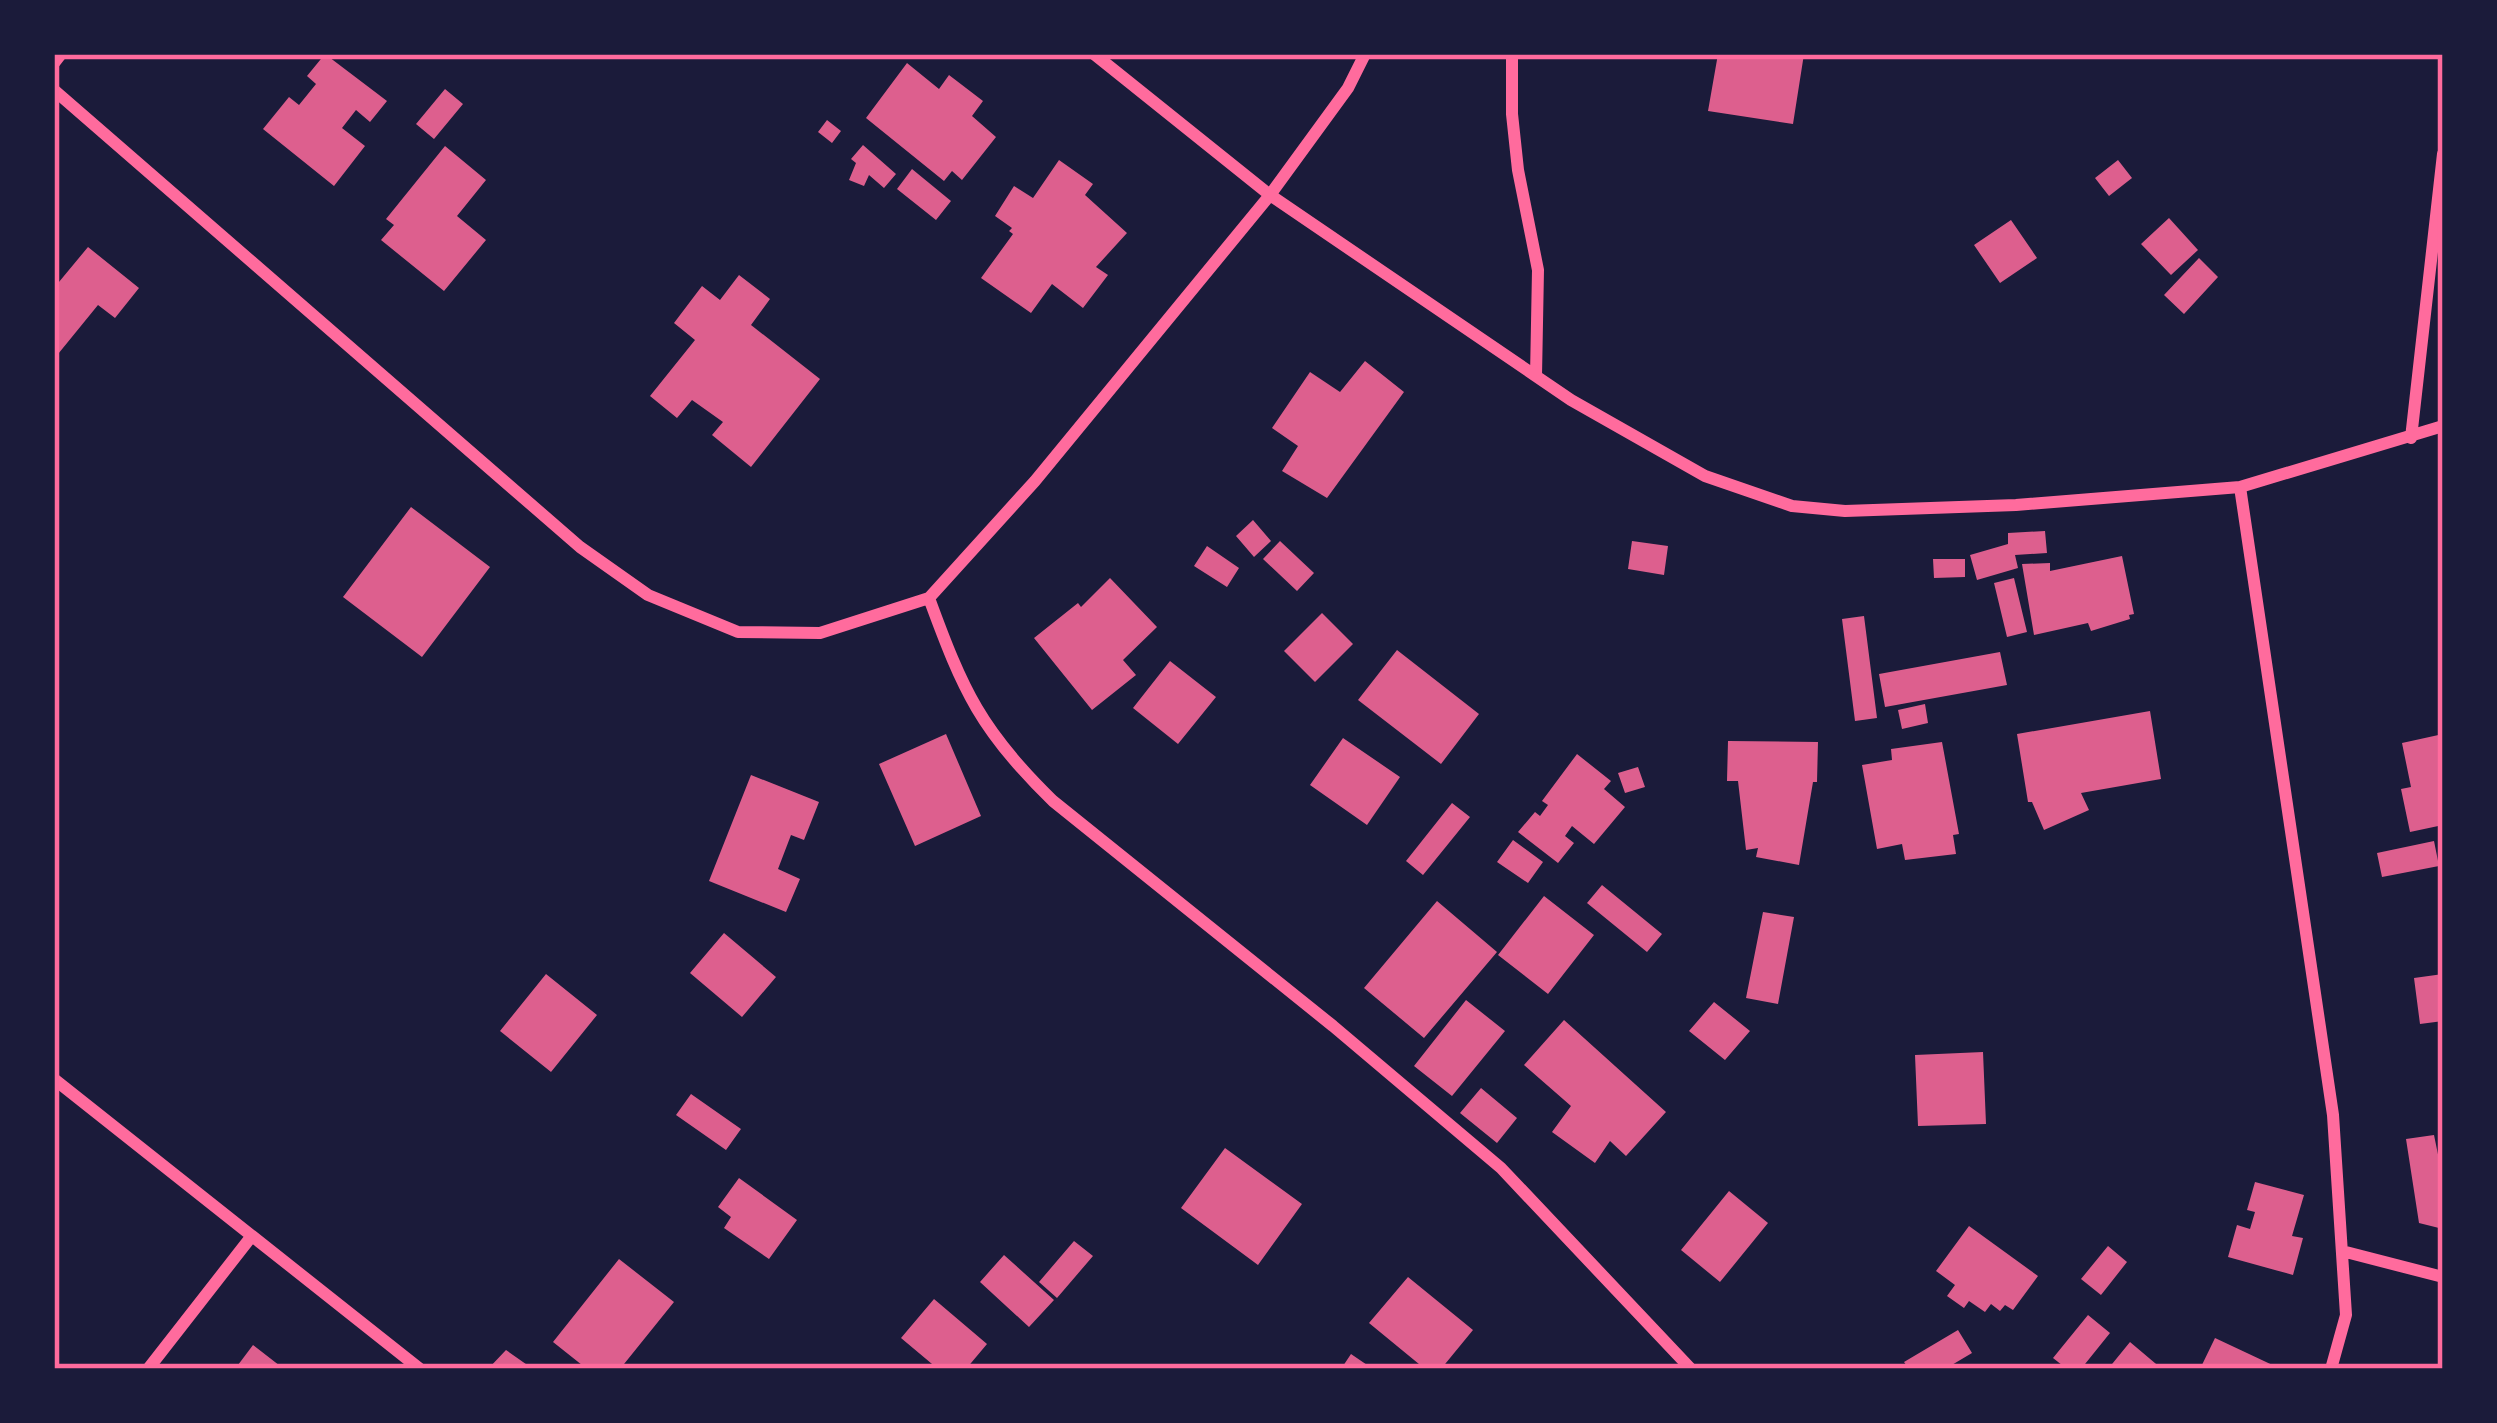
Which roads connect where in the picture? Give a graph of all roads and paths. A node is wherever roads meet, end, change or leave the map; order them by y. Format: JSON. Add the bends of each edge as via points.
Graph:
{"nodes":[{"id":1,"x":61,"y":54,"type":"edge"},
{"id":2,"x":1094,"y":54,"type":"edge"},
{"id":3,"x":1365,"y":54,"type":"edge"},
{"id":4,"x":1513,"y":54,"type":"edge"},
{"id":5,"x":54,"y":63,"type":"edge"},
{"id":6,"x":54,"y":90,"type":"edge"},
{"id":7,"x":2443,"y":154,"type":"edge"},
{"id":8,"x":1270,"y":195,"type":"junction"},
{"id":9,"x":1536,"y":376,"type":"junction"},
{"id":10,"x":2443,"y":426,"type":"edge"},
{"id":11,"x":2411,"y":438,"type":"junction"},
{"id":12,"x":2240,"y":487,"type":"junction"},
{"id":13,"x":929,"y":598,"type":"junction"},
{"id":14,"x":54,"y":1079,"type":"edge"},
{"id":15,"x":251,"y":1237,"type":"junction"},
{"id":16,"x":2342,"y":1251,"type":"junction"},
{"id":17,"x":2443,"y":1276,"type":"edge"},
{"id":18,"x":148,"y":1369,"type":"edge"},
{"id":19,"x":420,"y":1369,"type":"edge"},
{"id":20,"x":1691,"y":1369,"type":"edge"},
{"id":21,"x":2331,"y":1369,"type":"edge"}],
"edges":[{"from":1,"to":5,"type":"street"},
{"from":2,"to":8,"type":"street"},
{"from":3,"to":8,"type":"street"},
{"from":4,"to":9,"type":"street","via":[[1518,170],[1538,270]]},
{"from":6,"to":13,"type":"street","via":[[580,547],[648,595],[738,632],[820,633]]},
{"from":7,"to":11,"type":"street"},
{"from":8,"to":9,"type":"street"},
{"from":8,"to":13,"type":"street"},
{"from":9,"to":12,"type":"street","via":[[1705,476],[1792,506],[2016,506]]},
{"from":10,"to":11,"type":"street"},
{"from":11,"to":12,"type":"street"},
{"from":12,"to":16,"type":"street","via":[[2333,1115]]},
{"from":13,"to":20,"type":"street","via":[[961,684],[1017,765],[1501,1168]]},
{"from":14,"to":15,"type":"street"},
{"from":15,"to":18,"type":"street"},
{"from":15,"to":19,"type":"street"},
{"from":16,"to":17,"type":"street"},
{"from":16,"to":21,"type":"street","via":[[2347,1315]]}]}
